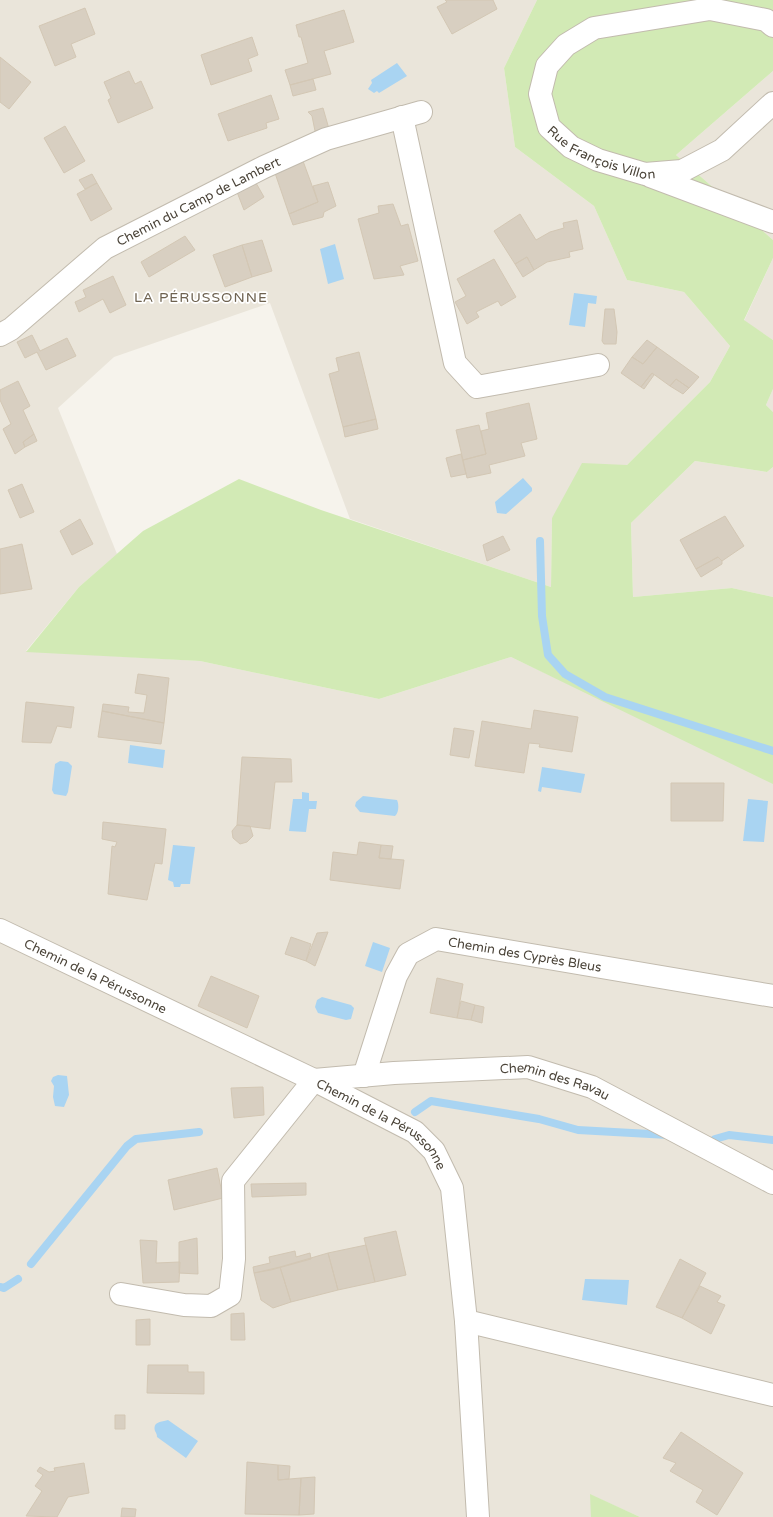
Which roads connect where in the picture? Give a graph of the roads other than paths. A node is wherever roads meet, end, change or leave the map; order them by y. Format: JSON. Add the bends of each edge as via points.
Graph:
{"nodes":[{"id":1,"x":773,"y":26,"type":"edge"},
{"id":2,"x":773,"y":103,"type":"edge"},
{"id":3,"x":645,"y":174,"type":"junction"},
{"id":4,"x":773,"y":222,"type":"edge"},
{"id":5,"x":0,"y":335,"type":"edge"},
{"id":6,"x":598,"y":365,"type":"dead end"},
{"id":7,"x":0,"y":930,"type":"edge"},
{"id":8,"x":773,"y":996,"type":"edge"},
{"id":9,"x":364,"y":1076,"type":"junction"},
{"id":10,"x":314,"y":1080,"type":"junction"},
{"id":11,"x":773,"y":1183,"type":"edge"},
{"id":12,"x":121,"y":1294,"type":"dead end"},
{"id":13,"x":466,"y":1321,"type":"junction"},
{"id":14,"x":773,"y":1395,"type":"edge"},
{"id":15,"x":478,"y":1517,"type":"edge"}],
"edges":[{"from":1,"to":3,"type":"street","name":"Rue François Villon","via":[[766,20],[710,9],[629,21],[594,28],[566,45],[547,66],[540,94],[549,127],[571,147],[598,160]]},
{"from":2,"to":3,"type":"street","name":"Rue François Villon","via":[[722,150],[682,171]]},
{"from":3,"to":4,"type":"street"},
{"from":5,"to":6,"type":"street","name":"Chemin du Camp de Lambert","via":[[11,330],[105,248],[264,167],[326,139],[412,115],[455,363],[477,387]]},
{"from":7,"to":10,"type":"street","name":"Chemin de la Pérussonne"},
{"from":8,"to":9,"type":"street","name":"Chemin des Cyprès Bleus","via":[[436,939],[408,954],[396,976]]},
{"from":9,"to":10,"type":"street","name":"Chemin des Ravau"},
{"from":9,"to":11,"type":"street","name":"Chemin des Ravau","via":[[528,1067],[592,1086]]},
{"from":10,"to":12,"type":"street","via":[[233,1181],[234,1259],[230,1295],[211,1306],[184,1305]]},
{"from":10,"to":13,"type":"street","name":"Chemin de la Pérussonne","via":[[415,1132],[434,1151],[452,1188]]},
{"from":13,"to":14,"type":"street"},
{"from":13,"to":15,"type":"street","name":"Chemin de la Pérussonne"}]}
